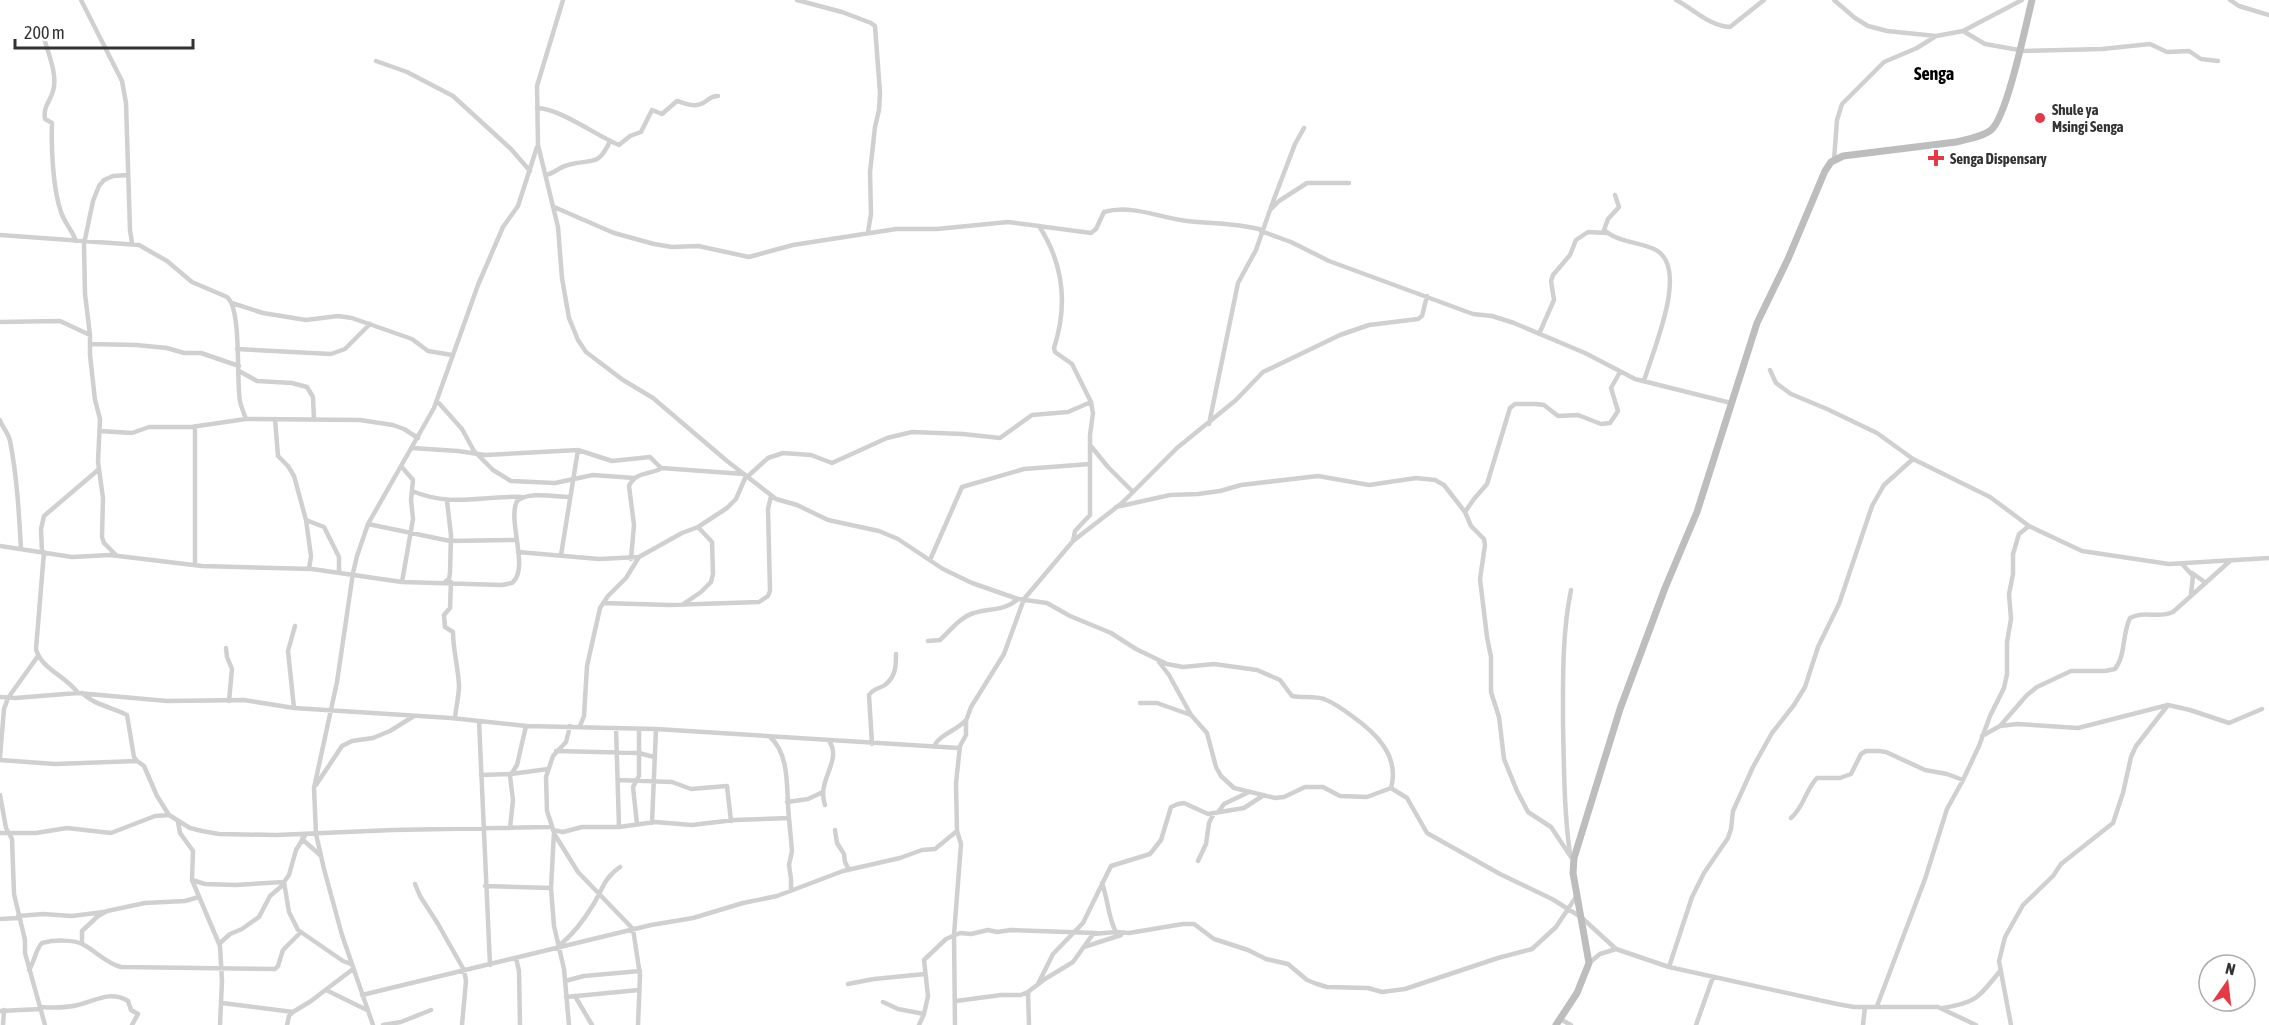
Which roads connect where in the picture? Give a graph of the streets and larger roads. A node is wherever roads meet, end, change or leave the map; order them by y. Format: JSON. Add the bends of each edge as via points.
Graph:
{"nodes":[{"id":1,"x":81,"y":0,"type":"edge"},
{"id":2,"x":563,"y":0,"type":"edge"},
{"id":3,"x":796,"y":0,"type":"edge"},
{"id":4,"x":1676,"y":0,"type":"edge"},
{"id":5,"x":1764,"y":0,"type":"edge"},
{"id":6,"x":1834,"y":0,"type":"edge"},
{"id":7,"x":2022,"y":0,"type":"edge"},
{"id":8,"x":2032,"y":0,"type":"edge"},
{"id":9,"x":2230,"y":0,"type":"edge"},
{"id":10,"x":2269,"y":15,"type":"edge"},
{"id":11,"x":1963,"y":31,"type":"junction"},
{"id":12,"x":1936,"y":36,"type":"junction"},
{"id":13,"x":44,"y":38,"type":"dead end"},
{"id":14,"x":2018,"y":51,"type":"junction"},
{"id":15,"x":2218,"y":60,"type":"dead end"},
{"id":16,"x":376,"y":61,"type":"dead end"},
{"id":17,"x":718,"y":96,"type":"dead end"},
{"id":18,"x":537,"y":108,"type":"junction"},
{"id":19,"x":1304,"y":128,"type":"dead end"},
{"id":20,"x":610,"y":141,"type":"junction"},
{"id":21,"x":538,"y":146,"type":"junction"},
{"id":22,"x":1834,"y":160,"type":"junction"},
{"id":23,"x":532,"y":164,"type":"junction"},
{"id":24,"x":543,"y":164,"type":"junction"},
{"id":25,"x":530,"y":171,"type":"junction"},
{"id":26,"x":128,"y":175,"type":"junction"},
{"id":27,"x":546,"y":175,"type":"junction"},
{"id":28,"x":1349,"y":183,"type":"dead end"},
{"id":29,"x":1615,"y":195,"type":"dead end"},
{"id":30,"x":553,"y":207,"type":"junction"},
{"id":31,"x":1270,"y":210,"type":"junction"},
{"id":32,"x":1040,"y":226,"type":"junction"},
{"id":33,"x":1261,"y":230,"type":"junction"},
{"id":34,"x":868,"y":232,"type":"junction"},
{"id":35,"x":1607,"y":233,"type":"junction"},
{"id":36,"x":0,"y":235,"type":"edge"},
{"id":37,"x":76,"y":241,"type":"junction"},
{"id":38,"x":84,"y":241,"type":"junction"},
{"id":39,"x":132,"y":243,"type":"junction"},
{"id":40,"x":1427,"y":296,"type":"junction"},
{"id":41,"x":232,"y":303,"type":"junction"},
{"id":42,"x":0,"y":322,"type":"edge"},
{"id":43,"x":370,"y":324,"type":"junction"},
{"id":44,"x":1539,"y":334,"type":"junction"},
{"id":45,"x":90,"y":335,"type":"junction"},
{"id":46,"x":90,"y":344,"type":"junction"},
{"id":47,"x":237,"y":349,"type":"junction"},
{"id":48,"x":452,"y":355,"type":"junction"},
{"id":49,"x":239,"y":369,"type":"junction"},
{"id":50,"x":1770,"y":370,"type":"dead end"},
{"id":51,"x":1620,"y":372,"type":"junction"},
{"id":52,"x":1644,"y":381,"type":"junction"},
{"id":53,"x":436,"y":401,"type":"junction"},
{"id":54,"x":1091,"y":402,"type":"junction"},
{"id":55,"x":1731,"y":403,"type":"junction"},
{"id":56,"x":246,"y":419,"type":"junction"},
{"id":57,"x":274,"y":419,"type":"junction"},
{"id":58,"x":0,"y":420,"type":"edge"},
{"id":59,"x":314,"y":420,"type":"junction"},
{"id":60,"x":1208,"y":424,"type":"junction"},
{"id":61,"x":195,"y":426,"type":"junction"},
{"id":62,"x":100,"y":431,"type":"junction"},
{"id":63,"x":418,"y":438,"type":"junction"},
{"id":64,"x":1090,"y":445,"type":"junction"},
{"id":65,"x":412,"y":448,"type":"junction"},
{"id":66,"x":578,"y":450,"type":"junction"},
{"id":67,"x":476,"y":453,"type":"junction"},
{"id":68,"x":1913,"y":459,"type":"junction"},
{"id":69,"x":1090,"y":464,"type":"junction"},
{"id":70,"x":401,"y":466,"type":"junction"},
{"id":71,"x":661,"y":468,"type":"junction"},
{"id":72,"x":98,"y":470,"type":"junction"},
{"id":73,"x":745,"y":476,"type":"junction"},
{"id":74,"x":634,"y":478,"type":"junction"},
{"id":75,"x":574,"y":480,"type":"junction"},
{"id":76,"x":412,"y":491,"type":"junction"},
{"id":77,"x":1133,"y":492,"type":"junction"},
{"id":78,"x":771,"y":496,"type":"junction"},
{"id":79,"x":522,"y":497,"type":"junction"},
{"id":80,"x":570,"y":497,"type":"junction"},
{"id":81,"x":447,"y":501,"type":"junction"},
{"id":82,"x":1116,"y":507,"type":"junction"},
{"id":83,"x":1465,"y":512,"type":"junction"},
{"id":84,"x":306,"y":520,"type":"junction"},
{"id":85,"x":368,"y":524,"type":"junction"},
{"id":86,"x":2030,"y":526,"type":"junction"},
{"id":87,"x":698,"y":527,"type":"junction"},
{"id":88,"x":411,"y":533,"type":"junction"},
{"id":89,"x":516,"y":540,"type":"junction"},
{"id":90,"x":1073,"y":541,"type":"junction"},
{"id":91,"x":450,"y":542,"type":"junction"},
{"id":92,"x":0,"y":546,"type":"edge"},
{"id":93,"x":21,"y":549,"type":"junction"},
{"id":94,"x":43,"y":552,"type":"junction"},
{"id":95,"x":518,"y":552,"type":"junction"},
{"id":96,"x":561,"y":555,"type":"junction"},
{"id":97,"x":116,"y":556,"type":"junction"},
{"id":98,"x":639,"y":557,"type":"junction"},
{"id":99,"x":2269,"y":558,"type":"edge"},
{"id":100,"x":631,"y":559,"type":"junction"},
{"id":101,"x":930,"y":560,"type":"junction"},
{"id":102,"x":2230,"y":561,"type":"junction"},
{"id":103,"x":2182,"y":564,"type":"junction"},
{"id":104,"x":195,"y":565,"type":"junction"},
{"id":105,"x":309,"y":569,"type":"junction"},
{"id":106,"x":2190,"y":571,"type":"junction"},
{"id":107,"x":339,"y":572,"type":"junction"},
{"id":108,"x":353,"y":573,"type":"junction"},
{"id":109,"x":402,"y":582,"type":"junction"},
{"id":110,"x":448,"y":582,"type":"junction"},
{"id":111,"x":2206,"y":583,"type":"junction"},
{"id":112,"x":1571,"y":590,"type":"dead end"},
{"id":113,"x":2191,"y":594,"type":"junction"},
{"id":114,"x":1021,"y":599,"type":"junction"},
{"id":115,"x":603,"y":603,"type":"junction"},
{"id":116,"x":682,"y":605,"type":"junction"},
{"id":117,"x":295,"y":626,"type":"dead end"},
{"id":118,"x":928,"y":640,"type":"dead end"},
{"id":119,"x":226,"y":648,"type":"dead end"},
{"id":120,"x":896,"y":654,"type":"dead end"},
{"id":121,"x":38,"y":656,"type":"junction"},
{"id":122,"x":1158,"y":660,"type":"junction"},
{"id":123,"x":80,"y":693,"type":"junction"},
{"id":124,"x":94,"y":694,"type":"junction"},
{"id":125,"x":0,"y":697,"type":"edge"},
{"id":126,"x":9,"y":698,"type":"junction"},
{"id":127,"x":229,"y":701,"type":"junction"},
{"id":128,"x":1140,"y":703,"type":"dead end"},
{"id":129,"x":106,"y":705,"type":"junction"},
{"id":130,"x":2168,"y":705,"type":"junction"},
{"id":131,"x":294,"y":708,"type":"junction"},
{"id":132,"x":2262,"y":709,"type":"dead end"},
{"id":133,"x":330,"y":711,"type":"junction"},
{"id":134,"x":1191,"y":715,"type":"junction"},
{"id":135,"x":414,"y":716,"type":"junction"},
{"id":136,"x":455,"y":718,"type":"junction"},
{"id":137,"x":479,"y":721,"type":"junction"},
{"id":138,"x":966,"y":721,"type":"junction"},
{"id":139,"x":526,"y":726,"type":"junction"},
{"id":140,"x":570,"y":726,"type":"junction"},
{"id":141,"x":580,"y":726,"type":"junction"},
{"id":142,"x":2000,"y":726,"type":"junction"},
{"id":143,"x":616,"y":728,"type":"junction"},
{"id":144,"x":639,"y":729,"type":"junction"},
{"id":145,"x":656,"y":729,"type":"junction"},
{"id":146,"x":1982,"y":736,"type":"junction"},
{"id":147,"x":771,"y":737,"type":"junction"},
{"id":148,"x":829,"y":741,"type":"junction"},
{"id":149,"x":872,"y":744,"type":"junction"},
{"id":150,"x":934,"y":747,"type":"junction"},
{"id":151,"x":959,"y":748,"type":"junction"},
{"id":152,"x":555,"y":751,"type":"junction"},
{"id":153,"x":616,"y":753,"type":"junction"},
{"id":154,"x":639,"y":753,"type":"junction"},
{"id":155,"x":654,"y":757,"type":"junction"},
{"id":156,"x":0,"y":759,"type":"edge"},
{"id":157,"x":137,"y":761,"type":"junction"},
{"id":158,"x":548,"y":769,"type":"junction"},
{"id":159,"x":511,"y":774,"type":"junction"},
{"id":160,"x":481,"y":775,"type":"junction"},
{"id":161,"x":618,"y":780,"type":"junction"},
{"id":162,"x":635,"y":780,"type":"junction"},
{"id":163,"x":1963,"y":780,"type":"junction"},
{"id":164,"x":653,"y":783,"type":"junction"},
{"id":165,"x":314,"y":788,"type":"junction"},
{"id":166,"x":1391,"y":788,"type":"junction"},
{"id":167,"x":823,"y":792,"type":"junction"},
{"id":168,"x":1249,"y":792,"type":"junction"},
{"id":169,"x":0,"y":795,"type":"edge"},
{"id":170,"x":1264,"y":795,"type":"junction"},
{"id":171,"x":787,"y":802,"type":"junction"},
{"id":172,"x":825,"y":805,"type":"dead end"},
{"id":173,"x":1216,"y":812,"type":"junction"},
{"id":174,"x":169,"y":815,"type":"junction"},
{"id":175,"x":789,"y":818,"type":"junction"},
{"id":176,"x":1791,"y":818,"type":"dead end"},
{"id":177,"x":731,"y":820,"type":"junction"},
{"id":178,"x":178,"y":822,"type":"junction"},
{"id":179,"x":652,"y":823,"type":"junction"},
{"id":180,"x":637,"y":824,"type":"junction"},
{"id":181,"x":619,"y":826,"type":"junction"},
{"id":182,"x":485,"y":828,"type":"junction"},
{"id":183,"x":510,"y":828,"type":"junction"},
{"id":184,"x":552,"y":830,"type":"junction"},
{"id":185,"x":835,"y":830,"type":"dead end"},
{"id":186,"x":957,"y":831,"type":"junction"},
{"id":187,"x":0,"y":833,"type":"edge"},
{"id":188,"x":10,"y":834,"type":"junction"},
{"id":189,"x":316,"y":834,"type":"junction"},
{"id":190,"x":304,"y":837,"type":"junction"},
{"id":191,"x":320,"y":855,"type":"junction"},
{"id":192,"x":1571,"y":857,"type":"junction"},
{"id":193,"x":1198,"y":861,"type":"dead end"},
{"id":194,"x":1574,"y":866,"type":"junction"},
{"id":195,"x":620,"y":867,"type":"dead end"},
{"id":196,"x":849,"y":870,"type":"junction"},
{"id":197,"x":192,"y":880,"type":"junction"},
{"id":198,"x":284,"y":883,"type":"junction"},
{"id":199,"x":415,"y":884,"type":"dead end"},
{"id":200,"x":1101,"y":884,"type":"junction"},
{"id":201,"x":485,"y":886,"type":"junction"},
{"id":202,"x":551,"y":888,"type":"junction"},
{"id":203,"x":791,"y":891,"type":"junction"},
{"id":204,"x":598,"y":893,"type":"junction"},
{"id":205,"x":199,"y":897,"type":"junction"},
{"id":206,"x":1576,"y":897,"type":"junction"},
{"id":207,"x":1569,"y":910,"type":"junction"},
{"id":208,"x":104,"y":912,"type":"junction"},
{"id":209,"x":18,"y":917,"type":"junction"},
{"id":210,"x":1581,"y":917,"type":"junction"},
{"id":211,"x":0,"y":919,"type":"edge"},
{"id":212,"x":633,"y":929,"type":"junction"},
{"id":213,"x":1076,"y":931,"type":"junction"},
{"id":214,"x":1116,"y":932,"type":"junction"},
{"id":215,"x":301,"y":933,"type":"junction"},
{"id":216,"x":1096,"y":933,"type":"junction"},
{"id":217,"x":1124,"y":934,"type":"junction"},
{"id":218,"x":954,"y":935,"type":"junction"},
{"id":219,"x":82,"y":944,"type":"junction"},
{"id":220,"x":219,"y":944,"type":"junction"},
{"id":221,"x":558,"y":947,"type":"junction"},
{"id":222,"x":1084,"y":947,"type":"junction"},
{"id":223,"x":1616,"y":949,"type":"junction"},
{"id":224,"x":516,"y":958,"type":"junction"},
{"id":225,"x":1588,"y":963,"type":"junction"},
{"id":226,"x":490,"y":965,"type":"junction"},
{"id":227,"x":352,"y":967,"type":"junction"},
{"id":228,"x":1669,"y":967,"type":"junction"},
{"id":229,"x":221,"y":969,"type":"junction"},
{"id":230,"x":29,"y":970,"type":"junction"},
{"id":231,"x":464,"y":970,"type":"junction"},
{"id":232,"x":640,"y":971,"type":"junction"},
{"id":233,"x":2000,"y":971,"type":"junction"},
{"id":234,"x":925,"y":974,"type":"junction"},
{"id":235,"x":1713,"y":977,"type":"junction"},
{"id":236,"x":565,"y":981,"type":"junction"},
{"id":237,"x":848,"y":984,"type":"dead end"},
{"id":238,"x":1038,"y":984,"type":"junction"},
{"id":239,"x":326,"y":990,"type":"junction"},
{"id":240,"x":639,"y":990,"type":"junction"},
{"id":241,"x":1028,"y":992,"type":"junction"},
{"id":242,"x":362,"y":995,"type":"junction"},
{"id":243,"x":575,"y":996,"type":"junction"},
{"id":244,"x":566,"y":997,"type":"junction"},
{"id":245,"x":956,"y":1001,"type":"junction"},
{"id":246,"x":222,"y":1002,"type":"junction"},
{"id":247,"x":883,"y":1002,"type":"dead end"},
{"id":248,"x":1877,"y":1006,"type":"junction"},
{"id":249,"x":1865,"y":1007,"type":"junction"},
{"id":250,"x":40,"y":1008,"type":"junction"},
{"id":251,"x":1943,"y":1008,"type":"junction"},
{"id":252,"x":2,"y":1010,"type":"edge"},
{"id":253,"x":367,"y":1010,"type":"junction"},
{"id":254,"x":431,"y":1010,"type":"dead end"},
{"id":255,"x":293,"y":1012,"type":"junction"},
{"id":256,"x":924,"y":1014,"type":"junction"},
{"id":257,"x":1558,"y":1022,"type":"edge"},
{"id":258,"x":3,"y":1025,"type":"edge"},
{"id":259,"x":45,"y":1025,"type":"edge"},
{"id":260,"x":132,"y":1025,"type":"edge"},
{"id":261,"x":220,"y":1025,"type":"edge"},
{"id":262,"x":287,"y":1025,"type":"edge"},
{"id":263,"x":373,"y":1025,"type":"edge"},
{"id":264,"x":383,"y":1025,"type":"edge"},
{"id":265,"x":462,"y":1025,"type":"edge"},
{"id":266,"x":520,"y":1025,"type":"edge"},
{"id":267,"x":569,"y":1025,"type":"edge"},
{"id":268,"x":592,"y":1025,"type":"edge"},
{"id":269,"x":638,"y":1025,"type":"edge"},
{"id":270,"x":919,"y":1025,"type":"edge"},
{"id":271,"x":955,"y":1025,"type":"edge"},
{"id":272,"x":1029,"y":1025,"type":"edge"},
{"id":273,"x":1571,"y":1025,"type":"edge"},
{"id":274,"x":1696,"y":1025,"type":"edge"},
{"id":275,"x":1863,"y":1025,"type":"edge"},
{"id":276,"x":1976,"y":1025,"type":"edge"},
{"id":277,"x":2011,"y":1025,"type":"edge"}],
"edges":[{"from":1,"to":26,"type":"street","via":[[122,81]]},
{"from":2,"to":18,"type":"street","via":[[537,86]]},
{"from":3,"to":34,"type":"street","via":[[875,26],[880,93],[870,172]]},
{"from":4,"to":5,"type":"street","via":[[1712,24],[1730,27]]},
{"from":6,"to":12,"type":"street","via":[[1868,26]]},
{"from":7,"to":11,"type":"street"},
{"from":8,"to":14,"type":"street"},
{"from":9,"to":10,"type":"street"},
{"from":11,"to":12,"type":"street"},
{"from":11,"to":14,"type":"street","via":[[1985,44]]},
{"from":12,"to":22,"type":"street","via":[[1884,62],[1842,104]]},
{"from":13,"to":37,"type":"street","via":[[53,75],[53,90],[44,112],[45,119],[52,123],[57,201]]},
{"from":14,"to":15,"type":"street","via":[[2150,44],[2167,52],[2189,51],[2202,59]]},
{"from":14,"to":22,"type":"street","via":[[2003,112],[1993,129],[1956,142]]},
{"from":16,"to":25,"type":"street","via":[[453,96]]},
{"from":17,"to":20,"type":"street","via":[[700,104],[677,101],[662,114],[652,110],[640,132],[619,145]]},
{"from":18,"to":20,"type":"street"},
{"from":18,"to":21,"type":"street"},
{"from":19,"to":31,"type":"street"},
{"from":20,"to":27,"type":"street","via":[[597,160],[567,165]]},
{"from":21,"to":23,"type":"street"},
{"from":21,"to":24,"type":"street"},
{"from":22,"to":55,"type":"street","via":[[1825,171],[1766,302]]},
{"from":23,"to":24,"type":"street"},
{"from":23,"to":25,"type":"street"},
{"from":24,"to":27,"type":"street"},
{"from":25,"to":48,"type":"street","via":[[518,206],[503,227],[478,285]]},
{"from":26,"to":38,"type":"street","via":[[113,176],[99,186]]},
{"from":26,"to":39,"type":"street"},
{"from":27,"to":30,"type":"street"},
{"from":28,"to":31,"type":"street","via":[[1307,183]]},
{"from":29,"to":35,"type":"street","via":[[1619,207],[1605,223]]},
{"from":30,"to":34,"type":"street","via":[[614,233],[654,244],[698,246],[750,257]]},
{"from":30,"to":73,"type":"street","via":[[569,318],[586,352],[653,398]]},
{"from":31,"to":33,"type":"street"},
{"from":32,"to":33,"type":"street","via":[[1091,233],[1104,212],[1114,209],[1186,221],[1241,224]]},
{"from":32,"to":34,"type":"street","via":[[1008,222]]},
{"from":32,"to":54,"type":"street","via":[[1055,253],[1060,277],[1062,315],[1055,352],[1072,364]]},
{"from":33,"to":40,"type":"street"},
{"from":33,"to":60,"type":"street","via":[[1256,250],[1238,283]]},
{"from":35,"to":44,"type":"street","via":[[1588,232],[1576,240],[1570,255],[1553,275],[1554,300]]},
{"from":35,"to":52,"type":"street","via":[[1656,250],[1667,259],[1671,270],[1666,310]]},
{"from":36,"to":37,"type":"street"},
{"from":37,"to":38,"type":"street"},
{"from":38,"to":39,"type":"street"},
{"from":38,"to":45,"type":"street"},
{"from":39,"to":41,"type":"street"},
{"from":40,"to":44,"type":"street"},
{"from":40,"to":60,"type":"street","via":[[1418,319],[1369,325],[1263,372]]},
{"from":41,"to":43,"type":"street","via":[[306,320],[338,316]]},
{"from":41,"to":47,"type":"street"},
{"from":42,"to":45,"type":"street","via":[[60,321]]},
{"from":43,"to":47,"type":"street","via":[[345,349],[331,354]]},
{"from":43,"to":48,"type":"street","via":[[412,339],[428,351]]},
{"from":44,"to":51,"type":"street"},
{"from":45,"to":46,"type":"street"},
{"from":46,"to":49,"type":"street","via":[[201,353]]},
{"from":46,"to":62,"type":"street"},
{"from":47,"to":49,"type":"street"},
{"from":48,"to":53,"type":"street"},
{"from":49,"to":56,"type":"street","via":[[240,399]]},
{"from":49,"to":59,"type":"street","via":[[257,381],[307,387],[313,397]]},
{"from":50,"to":68,"type":"street","via":[[1776,383],[1791,394],[1876,433]]},
{"from":51,"to":52,"type":"street"},
{"from":51,"to":83,"type":"street","via":[[1611,388],[1618,411],[1610,423],[1601,424],[1578,415],[1558,416],[1544,405],[1515,404],[1510,408],[1487,484]]},
{"from":52,"to":55,"type":"street"},
{"from":53,"to":63,"type":"street"},
{"from":53,"to":67,"type":"street","via":[[462,429]]},
{"from":54,"to":64,"type":"street"},
{"from":54,"to":73,"type":"street","via":[[1068,412],[1032,415],[1000,438],[912,432],[886,438],[832,463],[811,455],[778,454]]},
{"from":55,"to":194,"type":"street","via":[[1697,512],[1620,709]]},
{"from":56,"to":57,"type":"street"},
{"from":56,"to":61,"type":"street"},
{"from":57,"to":59,"type":"street"},
{"from":57,"to":84,"type":"street","via":[[278,456],[294,476]]},
{"from":58,"to":93,"type":"street","via":[[10,438]]},
{"from":59,"to":63,"type":"street","via":[[374,421],[405,429]]},
{"from":60,"to":77,"type":"street","via":[[1177,448]]},
{"from":61,"to":62,"type":"street","via":[[148,427],[132,433]]},
{"from":61,"to":104,"type":"street"},
{"from":62,"to":72,"type":"street"},
{"from":63,"to":65,"type":"street"},
{"from":64,"to":69,"type":"street"},
{"from":64,"to":77,"type":"street"},
{"from":65,"to":67,"type":"street"},
{"from":65,"to":70,"type":"street"},
{"from":66,"to":67,"type":"street"},
{"from":66,"to":71,"type":"street","via":[[612,461],[650,457]]},
{"from":66,"to":75,"type":"street"},
{"from":67,"to":75,"type":"street","via":[[511,481]]},
{"from":68,"to":86,"type":"street","via":[[1990,497]]},
{"from":68,"to":228,"type":"street","via":[[1884,485],[1872,506],[1839,604],[1818,647],[1805,687],[1753,767],[1733,811],[1728,838],[1692,897]]},
{"from":69,"to":90,"type":"street","via":[[1090,515],[1075,531]]},
{"from":69,"to":101,"type":"street","via":[[1024,469],[962,488]]},
{"from":70,"to":76,"type":"street","via":[[413,480]]},
{"from":70,"to":85,"type":"street"},
{"from":71,"to":73,"type":"street"},
{"from":71,"to":74,"type":"street"},
{"from":72,"to":94,"type":"street","via":[[44,516]]},
{"from":72,"to":97,"type":"street","via":[[103,498],[102,537]]},
{"from":73,"to":78,"type":"street"},
{"from":73,"to":87,"type":"street","via":[[731,505]]},
{"from":74,"to":75,"type":"street","via":[[593,475]]},
{"from":74,"to":100,"type":"street","via":[[629,486],[634,525]]},
{"from":75,"to":80,"type":"street"},
{"from":76,"to":81,"type":"street"},
{"from":76,"to":88,"type":"street"},
{"from":77,"to":82,"type":"street"},
{"from":78,"to":101,"type":"street","via":[[828,520],[879,531]]},
{"from":78,"to":116,"type":"street","via":[[768,596],[759,602]]},
{"from":79,"to":80,"type":"street"},
{"from":79,"to":81,"type":"street"},
{"from":79,"to":89,"type":"street","via":[[514,504]]},
{"from":80,"to":96,"type":"street"},
{"from":81,"to":91,"type":"street"},
{"from":82,"to":83,"type":"street","via":[[1170,495],[1220,491],[1241,484],[1318,476],[1369,485],[1416,478],[1435,480],[1447,488]]},
{"from":82,"to":90,"type":"street"},
{"from":83,"to":192,"type":"street","via":[[1485,545],[1480,579],[1491,657],[1491,692],[1499,717],[1504,759],[1528,812],[1551,827]]},
{"from":84,"to":105,"type":"street"},
{"from":84,"to":107,"type":"street","via":[[324,526],[339,557]]},
{"from":85,"to":88,"type":"street"},
{"from":85,"to":108,"type":"street"},
{"from":86,"to":103,"type":"street","via":[[2097,555]]},
{"from":86,"to":146,"type":"street","via":[[2019,534],[2013,554],[2006,681]]},
{"from":87,"to":98,"type":"street"},
{"from":87,"to":116,"type":"street","via":[[712,542],[713,574],[708,587]]},
{"from":88,"to":91,"type":"street"},
{"from":88,"to":109,"type":"street"},
{"from":89,"to":91,"type":"street"},
{"from":89,"to":95,"type":"street"},
{"from":90,"to":114,"type":"street"},
{"from":91,"to":110,"type":"street"},
{"from":92,"to":93,"type":"street"},
{"from":93,"to":94,"type":"street"},
{"from":94,"to":97,"type":"street","via":[[72,557]]},
{"from":94,"to":121,"type":"street"},
{"from":95,"to":96,"type":"street"},
{"from":95,"to":110,"type":"street","via":[[518,576],[512,584]]},
{"from":96,"to":100,"type":"street"},
{"from":97,"to":104,"type":"street"},
{"from":98,"to":100,"type":"street"},
{"from":98,"to":115,"type":"street"},
{"from":99,"to":102,"type":"street"},
{"from":101,"to":114,"type":"street","via":[[972,583]]},
{"from":102,"to":103,"type":"street"},
{"from":102,"to":111,"type":"street"},
{"from":103,"to":106,"type":"street"},
{"from":104,"to":105,"type":"street"},
{"from":105,"to":107,"type":"street"},
{"from":106,"to":111,"type":"street"},
{"from":106,"to":113,"type":"street"},
{"from":107,"to":108,"type":"street"},
{"from":108,"to":109,"type":"street"},
{"from":108,"to":133,"type":"street"},
{"from":109,"to":110,"type":"street"},
{"from":110,"to":136,"type":"street","via":[[450,608],[444,615],[445,627],[453,632],[458,667]]},
{"from":111,"to":113,"type":"street"},
{"from":112,"to":192,"type":"street","via":[[1563,687],[1564,784]]},
{"from":113,"to":142,"type":"street","via":[[2166,615],[2130,618],[2115,669],[2071,671],[2037,687]]},
{"from":114,"to":118,"type":"street","via":[[972,614],[940,640]]},
{"from":114,"to":122,"type":"street","via":[[1047,603]]},
{"from":114,"to":138,"type":"street","via":[[1004,654],[975,698]]},
{"from":115,"to":116,"type":"street"},
{"from":115,"to":141,"type":"street","via":[[587,666]]},
{"from":117,"to":131,"type":"street","via":[[288,651]]},
{"from":119,"to":127,"type":"street","via":[[232,669]]},
{"from":120,"to":149,"type":"street","via":[[894,675],[869,695]]},
{"from":121,"to":123,"type":"street"},
{"from":121,"to":126,"type":"street"},
{"from":122,"to":134,"type":"street"},
{"from":122,"to":166,"type":"street","via":[[1183,667],[1208,664],[1257,670],[1280,681],[1292,696],[1326,700],[1378,739],[1390,758]]},
{"from":123,"to":124,"type":"street"},
{"from":123,"to":126,"type":"street"},
{"from":123,"to":129,"type":"street"},
{"from":124,"to":127,"type":"street","via":[[167,701]]},
{"from":124,"to":129,"type":"street"},
{"from":125,"to":126,"type":"street"},
{"from":126,"to":156,"type":"street","via":[[4,709]]},
{"from":127,"to":131,"type":"street"},
{"from":128,"to":134,"type":"street","via":[[1157,703]]},
{"from":129,"to":157,"type":"street","via":[[127,715]]},
{"from":130,"to":132,"type":"street","via":[[2229,723]]},
{"from":130,"to":142,"type":"street","via":[[2078,728]]},
{"from":130,"to":233,"type":"street","via":[[2136,746],[2113,823],[2069,856],[2024,905],[2002,944]]},
{"from":131,"to":133,"type":"street"},
{"from":133,"to":135,"type":"street"},
{"from":133,"to":165,"type":"street"},
{"from":134,"to":168,"type":"street","via":[[1207,733],[1221,776],[1234,788]]},
{"from":135,"to":136,"type":"street"},
{"from":135,"to":165,"type":"street","via":[[373,738],[342,746]]},
{"from":136,"to":137,"type":"street"},
{"from":137,"to":139,"type":"street"},
{"from":137,"to":160,"type":"street"},
{"from":138,"to":150,"type":"street","via":[[936,741]]},
{"from":138,"to":151,"type":"street","via":[[966,735]]},
{"from":139,"to":140,"type":"street"},
{"from":139,"to":159,"type":"street","via":[[517,765]]},
{"from":140,"to":141,"type":"street"},
{"from":140,"to":152,"type":"street","via":[[566,742]]},
{"from":141,"to":143,"type":"street"},
{"from":142,"to":146,"type":"street"},
{"from":143,"to":144,"type":"street"},
{"from":143,"to":153,"type":"street"},
{"from":144,"to":145,"type":"street"},
{"from":144,"to":154,"type":"street"},
{"from":145,"to":147,"type":"street"},
{"from":145,"to":155,"type":"street"},
{"from":146,"to":163,"type":"street"},
{"from":147,"to":148,"type":"street"},
{"from":147,"to":171,"type":"street","via":[[780,748]]},
{"from":148,"to":149,"type":"street"},
{"from":148,"to":167,"type":"street","via":[[833,755]]},
{"from":149,"to":150,"type":"street"},
{"from":150,"to":151,"type":"street"},
{"from":151,"to":186,"type":"street"},
{"from":152,"to":153,"type":"street"},
{"from":152,"to":158,"type":"street"},
{"from":153,"to":154,"type":"street"},
{"from":153,"to":161,"type":"street"},
{"from":154,"to":155,"type":"street"},
{"from":154,"to":162,"type":"street","via":[[639,776]]},
{"from":155,"to":164,"type":"street"},
{"from":156,"to":157,"type":"street","via":[[55,764]]},
{"from":157,"to":174,"type":"street","via":[[144,765]]},
{"from":158,"to":159,"type":"street"},
{"from":158,"to":184,"type":"street","via":[[546,797]]},
{"from":159,"to":160,"type":"street"},
{"from":159,"to":183,"type":"street"},
{"from":160,"to":182,"type":"street"},
{"from":161,"to":162,"type":"street"},
{"from":161,"to":181,"type":"street"},
{"from":162,"to":164,"type":"street"},
{"from":162,"to":180,"type":"street"},
{"from":163,"to":176,"type":"street","via":[[1925,770],[1886,752],[1866,751],[1851,774],[1817,778],[1799,812]]},
{"from":163,"to":248,"type":"street","via":[[1947,809]]},
{"from":164,"to":177,"type":"street","via":[[676,783],[691,789],[727,786]]},
{"from":164,"to":179,"type":"street"},
{"from":165,"to":189,"type":"street"},
{"from":166,"to":170,"type":"street","via":[[1367,796],[1336,795],[1315,787],[1275,798]]},
{"from":166,"to":207,"type":"street","via":[[1407,798],[1427,833]]},
{"from":167,"to":171,"type":"street"},
{"from":167,"to":172,"type":"street"},
{"from":168,"to":170,"type":"street"},
{"from":168,"to":173,"type":"street"},
{"from":169,"to":188,"type":"street"},
{"from":170,"to":173,"type":"street","via":[[1244,808]]},
{"from":171,"to":175,"type":"street"},
{"from":173,"to":193,"type":"street"},
{"from":173,"to":200,"type":"street","via":[[1208,814],[1184,803],[1172,807],[1156,848],[1150,854],[1111,866]]},
{"from":174,"to":178,"type":"street"},
{"from":174,"to":188,"type":"street","via":[[155,816],[111,833],[67,828]]},
{"from":175,"to":177,"type":"street"},
{"from":175,"to":203,"type":"street"},
{"from":177,"to":179,"type":"street","via":[[692,825]]},
{"from":178,"to":190,"type":"street","via":[[219,834]]},
{"from":178,"to":197,"type":"street","via":[[180,834],[193,851]]},
{"from":179,"to":180,"type":"street"},
{"from":180,"to":181,"type":"street"},
{"from":181,"to":184,"type":"street"},
{"from":182,"to":183,"type":"street"},
{"from":182,"to":189,"type":"street"},
{"from":182,"to":201,"type":"street"},
{"from":183,"to":184,"type":"street"},
{"from":184,"to":202,"type":"street"},
{"from":184,"to":204,"type":"street","via":[[578,872]]},
{"from":185,"to":196,"type":"street"},
{"from":186,"to":196,"type":"street","via":[[935,849]]},
{"from":186,"to":218,"type":"street","via":[[961,844]]},
{"from":187,"to":188,"type":"street"},
{"from":188,"to":209,"type":"street"},
{"from":189,"to":190,"type":"street"},
{"from":189,"to":191,"type":"street"},
{"from":190,"to":191,"type":"street"},
{"from":190,"to":198,"type":"street"},
{"from":191,"to":227,"type":"street"},
{"from":192,"to":194,"type":"street"},
{"from":194,"to":206,"type":"street"},
{"from":195,"to":204,"type":"street"},
{"from":196,"to":203,"type":"street"},
{"from":197,"to":198,"type":"street","via":[[235,885]]},
{"from":197,"to":205,"type":"street"},
{"from":198,"to":215,"type":"street","via":[[292,921]]},
{"from":198,"to":220,"type":"street","via":[[270,896],[259,917]]},
{"from":199,"to":231,"type":"street"},
{"from":200,"to":213,"type":"street"},
{"from":200,"to":214,"type":"street"},
{"from":201,"to":202,"type":"street"},
{"from":201,"to":226,"type":"street"},
{"from":202,"to":221,"type":"street"},
{"from":203,"to":212,"type":"street","via":[[693,918]]},
{"from":204,"to":212,"type":"street"},
{"from":204,"to":221,"type":"street","via":[[583,920]]},
{"from":205,"to":208,"type":"street"},
{"from":205,"to":220,"type":"street"},
{"from":206,"to":207,"type":"street"},
{"from":206,"to":210,"type":"street"},
{"from":207,"to":210,"type":"street"},
{"from":207,"to":217,"type":"street","via":[[1532,949],[1382,992],[1317,984],[1288,964],[1214,939],[1194,924]]},
{"from":208,"to":209,"type":"street"},
{"from":208,"to":219,"type":"street","via":[[82,932]]},
{"from":209,"to":211,"type":"street"},
{"from":209,"to":230,"type":"street"},
{"from":210,"to":223,"type":"street"},
{"from":210,"to":225,"type":"street"},
{"from":212,"to":221,"type":"street"},
{"from":212,"to":232,"type":"street"},
{"from":213,"to":216,"type":"street"},
{"from":213,"to":218,"type":"street","via":[[988,930]]},
{"from":213,"to":238,"type":"street","via":[[1053,954]]},
{"from":214,"to":216,"type":"street"},
{"from":214,"to":217,"type":"street"},
{"from":215,"to":227,"type":"street"},
{"from":215,"to":229,"type":"street","via":[[283,950],[275,969]]},
{"from":216,"to":222,"type":"street"},
{"from":217,"to":222,"type":"street"},
{"from":218,"to":234,"type":"street","via":[[928,955],[923,965]]},
{"from":218,"to":245,"type":"street"},
{"from":219,"to":229,"type":"street","via":[[121,967]]},
{"from":219,"to":230,"type":"street","via":[[42,943]]},
{"from":220,"to":229,"type":"street"},
{"from":221,"to":224,"type":"street"},
{"from":221,"to":236,"type":"street"},
{"from":222,"to":238,"type":"street","via":[[1073,962]]},
{"from":223,"to":225,"type":"street"},
{"from":223,"to":228,"type":"street"},
{"from":224,"to":226,"type":"street"},
{"from":224,"to":266,"type":"street"},
{"from":225,"to":257,"type":"street","via":[[1577,993]]},
{"from":226,"to":231,"type":"street"},
{"from":227,"to":239,"type":"street"},
{"from":227,"to":242,"type":"street"},
{"from":228,"to":235,"type":"street"},
{"from":229,"to":246,"type":"street"},
{"from":230,"to":250,"type":"street"},
{"from":231,"to":242,"type":"street"},
{"from":231,"to":265,"type":"street"},
{"from":232,"to":236,"type":"street"},
{"from":232,"to":240,"type":"street"},
{"from":233,"to":251,"type":"street","via":[[1975,999]]},
{"from":233,"to":277,"type":"street"},
{"from":234,"to":237,"type":"street"},
{"from":234,"to":256,"type":"street","via":[[928,996]]},
{"from":235,"to":249,"type":"street"},
{"from":235,"to":274,"type":"street"},
{"from":236,"to":244,"type":"street"},
{"from":238,"to":241,"type":"street"},
{"from":239,"to":253,"type":"street"},
{"from":239,"to":255,"type":"street"},
{"from":240,"to":243,"type":"street"},
{"from":240,"to":269,"type":"street"},
{"from":241,"to":245,"type":"street"},
{"from":241,"to":272,"type":"street"},
{"from":242,"to":253,"type":"street"},
{"from":243,"to":244,"type":"street"},
{"from":243,"to":268,"type":"street"},
{"from":244,"to":267,"type":"street"},
{"from":245,"to":271,"type":"street"},
{"from":246,"to":255,"type":"street"},
{"from":246,"to":261,"type":"street"},
{"from":247,"to":256,"type":"street"},
{"from":248,"to":249,"type":"street"},
{"from":248,"to":251,"type":"street"},
{"from":249,"to":275,"type":"street"},
{"from":250,"to":252,"type":"street"},
{"from":250,"to":259,"type":"street"},
{"from":250,"to":260,"type":"street","via":[[122,997],[138,1014]]},
{"from":251,"to":276,"type":"street"},
{"from":252,"to":258,"type":"street"},
{"from":253,"to":263,"type":"street"},
{"from":254,"to":264,"type":"street"},
{"from":255,"to":262,"type":"street"},
{"from":256,"to":270,"type":"street"},
{"from":257,"to":273,"type":"street"}]}
